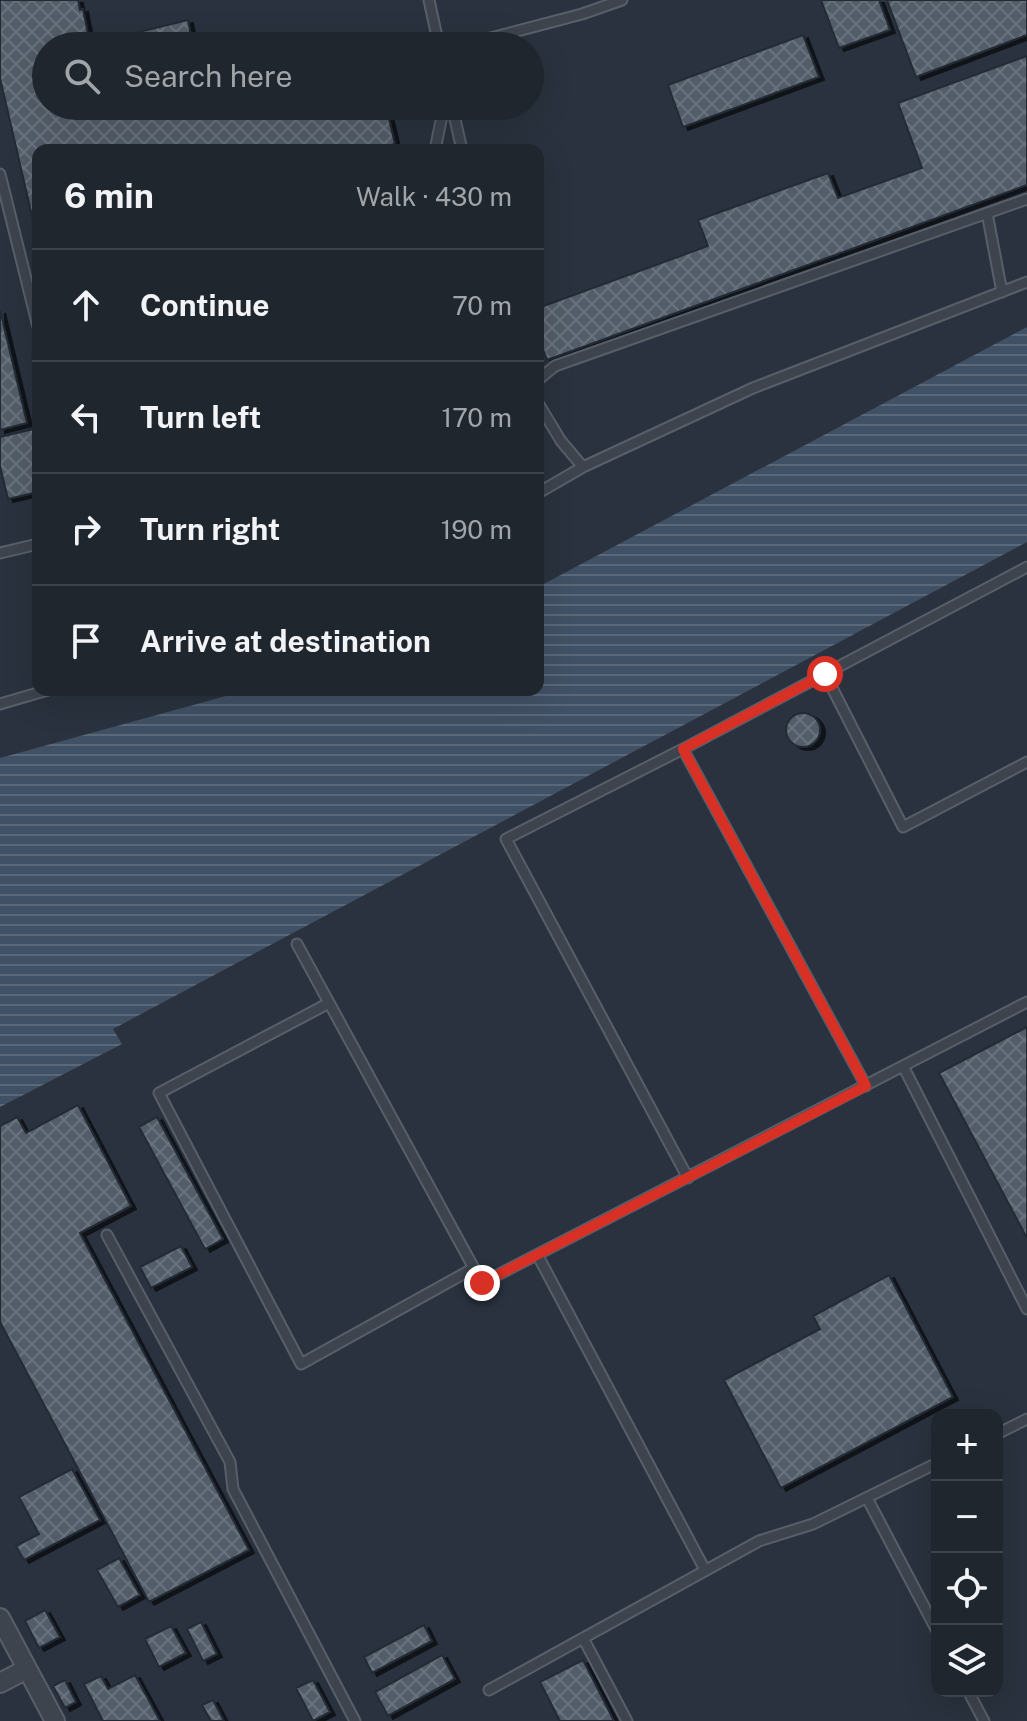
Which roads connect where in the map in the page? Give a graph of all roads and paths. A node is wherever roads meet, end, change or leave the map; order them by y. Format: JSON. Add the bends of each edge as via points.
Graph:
{"nodes":[{"id":1,"x":429,"y":0,"type":"edge"},
{"id":2,"x":622,"y":0,"type":"edge"},
{"id":3,"x":436,"y":32,"type":"edge"},
{"id":4,"x":513,"y":32,"type":"edge"},
{"id":5,"x":441,"y":120,"type":"edge"},
{"id":6,"x":455,"y":120,"type":"edge"},
{"id":7,"x":436,"y":144,"type":"edge"},
{"id":8,"x":461,"y":144,"type":"edge"},
{"id":9,"x":0,"y":174,"type":"edge"},
{"id":10,"x":1027,"y":199,"type":"edge"},
{"id":11,"x":987,"y":213,"type":"junction"},
{"id":12,"x":1027,"y":282,"type":"edge"},
{"id":13,"x":1002,"y":292,"type":"junction"},
{"id":14,"x":32,"y":303,"type":"edge"},
{"id":15,"x":544,"y":375,"type":"edge"},
{"id":16,"x":544,"y":413,"type":"edge"},
{"id":17,"x":583,"y":467,"type":"junction"},
{"id":18,"x":544,"y":490,"type":"edge"},
{"id":19,"x":32,"y":545,"type":"edge"},
{"id":20,"x":0,"y":553,"type":"edge"},
{"id":21,"x":1027,"y":567,"type":"edge"},
{"id":22,"x":825,"y":674,"type":"junction"},
{"id":23,"x":32,"y":695,"type":"edge"},
{"id":24,"x":0,"y":704,"type":"edge"},
{"id":25,"x":683,"y":749,"type":"junction"},
{"id":26,"x":1027,"y":762,"type":"edge"},
{"id":27,"x":297,"y":944,"type":"dead end"},
{"id":28,"x":1027,"y":1002,"type":"edge"},
{"id":29,"x":329,"y":1003,"type":"junction"},
{"id":30,"x":903,"y":1066,"type":"junction"},
{"id":31,"x":866,"y":1086,"type":"junction"},
{"id":32,"x":688,"y":1178,"type":"junction"},
{"id":33,"x":107,"y":1235,"type":"dead end"},
{"id":34,"x":538,"y":1256,"type":"junction"},
{"id":35,"x":474,"y":1268,"type":"junction"},
{"id":36,"x":1027,"y":1309,"type":"edge"},
{"id":37,"x":1027,"y":1419,"type":"edge"},
{"id":38,"x":1003,"y":1431,"type":"edge"},
{"id":39,"x":931,"y":1466,"type":"edge"},
{"id":40,"x":867,"y":1498,"type":"junction"},
{"id":41,"x":705,"y":1570,"type":"junction"},
{"id":42,"x":0,"y":1618,"type":"edge"},
{"id":43,"x":934,"y":1625,"type":"edge"},
{"id":44,"x":583,"y":1638,"type":"junction"},
{"id":45,"x":27,"y":1669,"type":"junction"},
{"id":46,"x":0,"y":1683,"type":"edge"},
{"id":47,"x":489,"y":1690,"type":"dead end"},
{"id":48,"x":971,"y":1697,"type":"edge"},
{"id":49,"x":55,"y":1721,"type":"edge"},
{"id":50,"x":355,"y":1721,"type":"edge"},
{"id":51,"x":627,"y":1721,"type":"edge"},
{"id":52,"x":984,"y":1721,"type":"edge"}],
"edges":[{"from":1,"to":3,"type":"lane"},
{"from":2,"to":4,"type":"lane"},
{"from":5,"to":7,"type":"lane"},
{"from":6,"to":8,"type":"lane"},
{"from":9,"to":14,"type":"lane"},
{"from":10,"to":11,"type":"lane"},
{"from":11,"to":13,"type":"lane"},
{"from":11,"to":15,"type":"lane","via":[[555,366]]},
{"from":12,"to":13,"type":"lane"},
{"from":13,"to":17,"type":"lane","via":[[753,388]]},
{"from":16,"to":17,"type":"lane"},
{"from":17,"to":18,"type":"lane"},
{"from":19,"to":20,"type":"lane"},
{"from":21,"to":22,"type":"lane"},
{"from":22,"to":25,"type":"lane"},
{"from":22,"to":26,"type":"lane","via":[[903,827]]},
{"from":23,"to":24,"type":"lane"},
{"from":25,"to":31,"type":"lane"},
{"from":25,"to":32,"type":"lane","via":[[506,839]]},
{"from":27,"to":29,"type":"lane"},
{"from":28,"to":30,"type":"lane"},
{"from":29,"to":35,"type":"lane"},
{"from":29,"to":35,"type":"lane","via":[[159,1093],[301,1364]]},
{"from":30,"to":31,"type":"lane"},
{"from":30,"to":36,"type":"lane"},
{"from":31,"to":32,"type":"lane"},
{"from":32,"to":34,"type":"lane"},
{"from":33,"to":50,"type":"lane","via":[[230,1462],[233,1489]]},
{"from":34,"to":35,"type":"lane","via":[[482,1283]]},
{"from":34,"to":41,"type":"lane"},
{"from":37,"to":38,"type":"lane"},
{"from":39,"to":40,"type":"lane"},
{"from":40,"to":41,"type":"lane","via":[[813,1524],[759,1541]]},
{"from":40,"to":43,"type":"lane"},
{"from":41,"to":44,"type":"lane"},
{"from":42,"to":45,"type":"street"},
{"from":44,"to":47,"type":"lane"},
{"from":44,"to":51,"type":"lane"},
{"from":45,"to":46,"type":"street"},
{"from":45,"to":49,"type":"street"},
{"from":48,"to":52,"type":"lane"}]}
